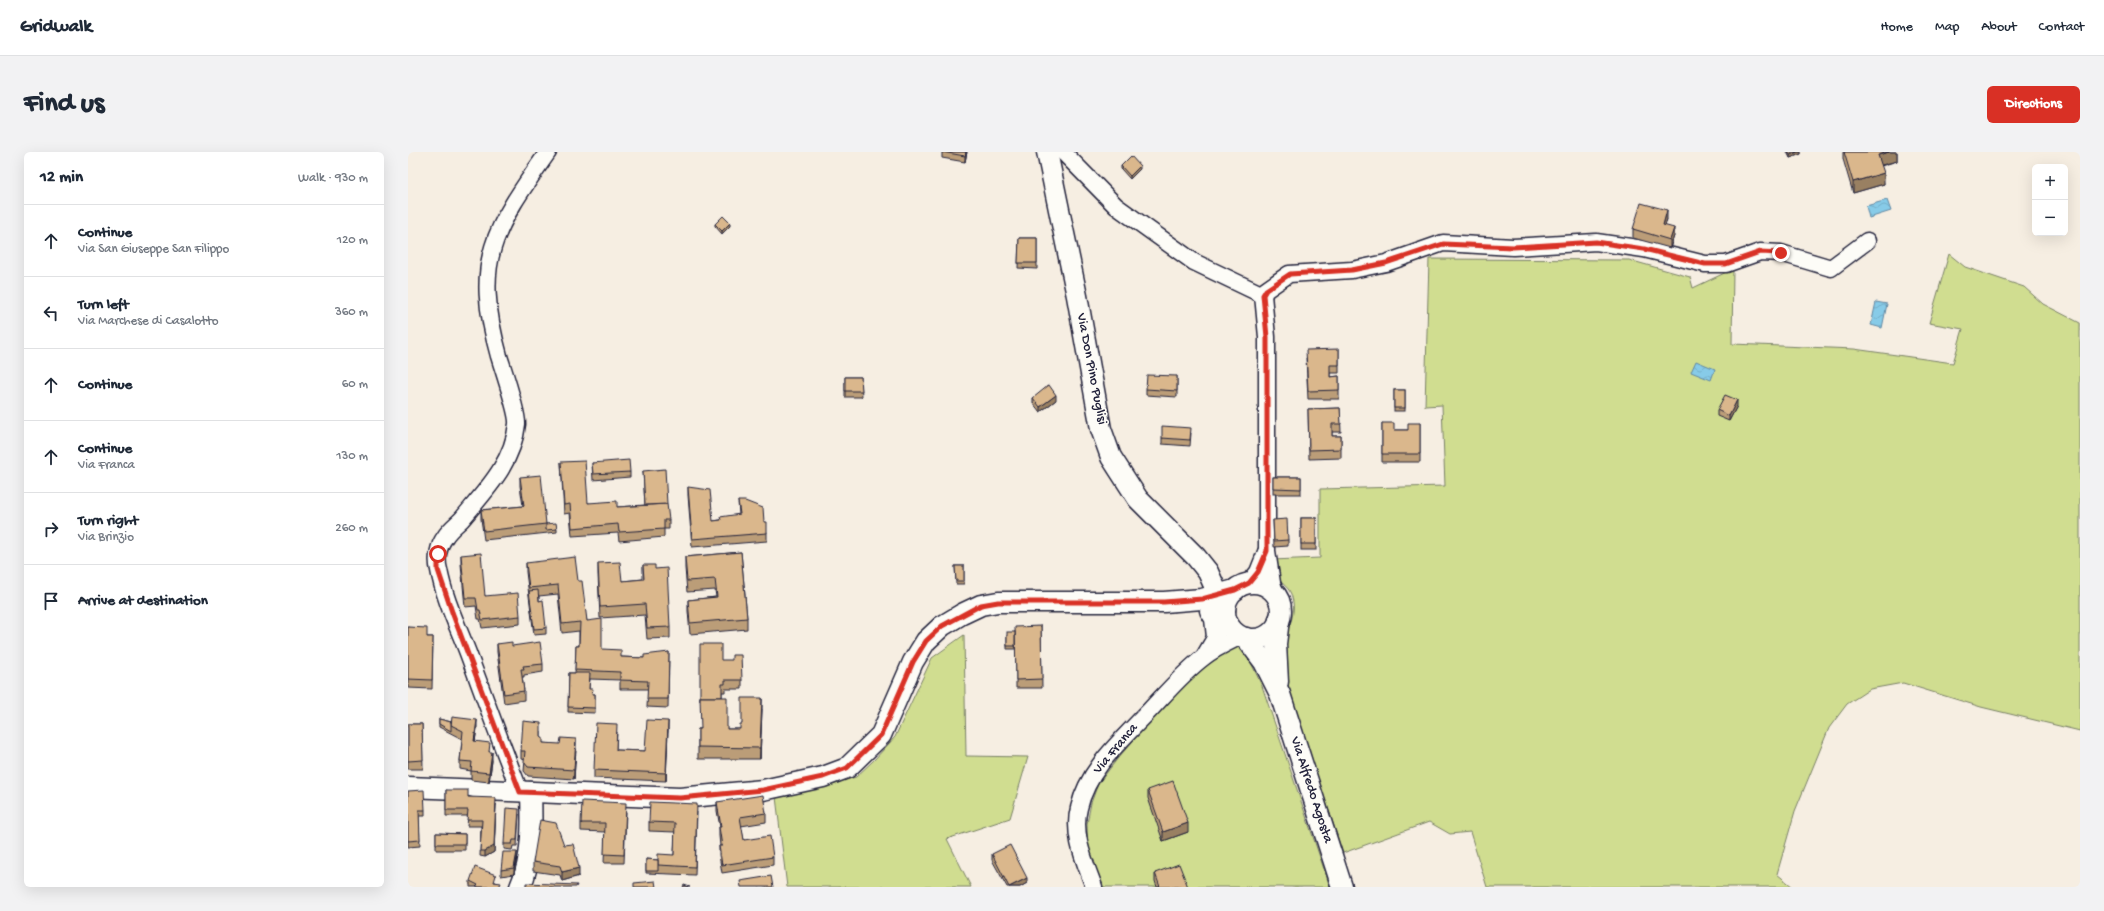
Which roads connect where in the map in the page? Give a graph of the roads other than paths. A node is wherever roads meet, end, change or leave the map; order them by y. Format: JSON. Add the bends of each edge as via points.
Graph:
{"nodes":[{"id":1,"x":548,"y":152,"type":"edge"},
{"id":2,"x":1047,"y":152,"type":"edge"},
{"id":3,"x":1063,"y":152,"type":"edge"},
{"id":4,"x":1867,"y":241,"type":"dead end"},
{"id":5,"x":1263,"y":295,"type":"junction"},
{"id":6,"x":1267,"y":551,"type":"junction"},
{"id":7,"x":1196,"y":557,"type":"junction"},
{"id":8,"x":1276,"y":595,"type":"junction"},
{"id":9,"x":1230,"y":612,"type":"junction"},
{"id":10,"x":1279,"y":619,"type":"junction"},
{"id":11,"x":1204,"y":656,"type":"junction"},
{"id":12,"x":1280,"y":694,"type":"junction"},
{"id":13,"x":408,"y":787,"type":"edge"},
{"id":14,"x":525,"y":792,"type":"junction"},
{"id":15,"x":520,"y":887,"type":"edge"},
{"id":16,"x":1094,"y":887,"type":"edge"},
{"id":17,"x":1342,"y":887,"type":"edge"}],
"edges":[{"from":1,"to":14,"type":"street","via":[[501,224],[489,256],[487,272],[489,312],[496,346],[518,421],[513,444],[505,464],[461,520],[444,537],[438,554],[438,570],[452,612]]},
{"from":2,"to":7,"type":"street","name":"Via Don Pino Puglisi","via":[[1101,429],[1111,457],[1138,499]]},
{"from":3,"to":5,"type":"street","via":[[1116,206],[1194,262]]},
{"from":4,"to":5,"type":"street","via":[[1831,268],[1781,253],[1760,252],[1726,264],[1705,264],[1644,249],[1596,242],[1513,247],[1443,244],[1386,263],[1352,270],[1290,274],[1266,290]]},
{"from":5,"to":6,"type":"street","via":[[1267,337]]},
{"from":6,"to":8,"type":"street"},
{"from":6,"to":9,"type":"street","via":[[1258,572]]},
{"from":7,"to":9,"type":"street","name":"Via Alfredo Agosta","via":[[1208,572]]},
{"from":7,"to":9,"type":"street","via":[[1223,575]]},
{"from":8,"to":9,"type":"street","via":[[1264,585]]},
{"from":8,"to":10,"type":"street","name":"Via Alfredo Agosta","via":[[1281,611]]},
{"from":9,"to":10,"type":"street","via":[[1263,637],[1276,626]]},
{"from":9,"to":11,"type":"street"},
{"from":9,"to":11,"type":"street"},
{"from":9,"to":12,"type":"street","name":"Via Alfredo Agosta","via":[[1264,662]]},
{"from":9,"to":14,"type":"street","via":[[1164,602],[998,602],[981,605],[942,626],[926,641],[913,662],[881,735],[847,768],[823,777],[763,790],[696,798]]},
{"from":10,"to":12,"type":"street","name":"Via Alfredo Agosta","via":[[1276,658]]},
{"from":11,"to":16,"type":"street","name":"Via Franca","via":[[1175,683],[1112,751],[1088,782],[1078,808],[1076,830],[1080,850]]},
{"from":12,"to":17,"type":"street","name":"Via Alfredo Agosta"},
{"from":13,"to":14,"type":"street"},
{"from":14,"to":15,"type":"street","via":[[532,828],[524,878]]}]}
